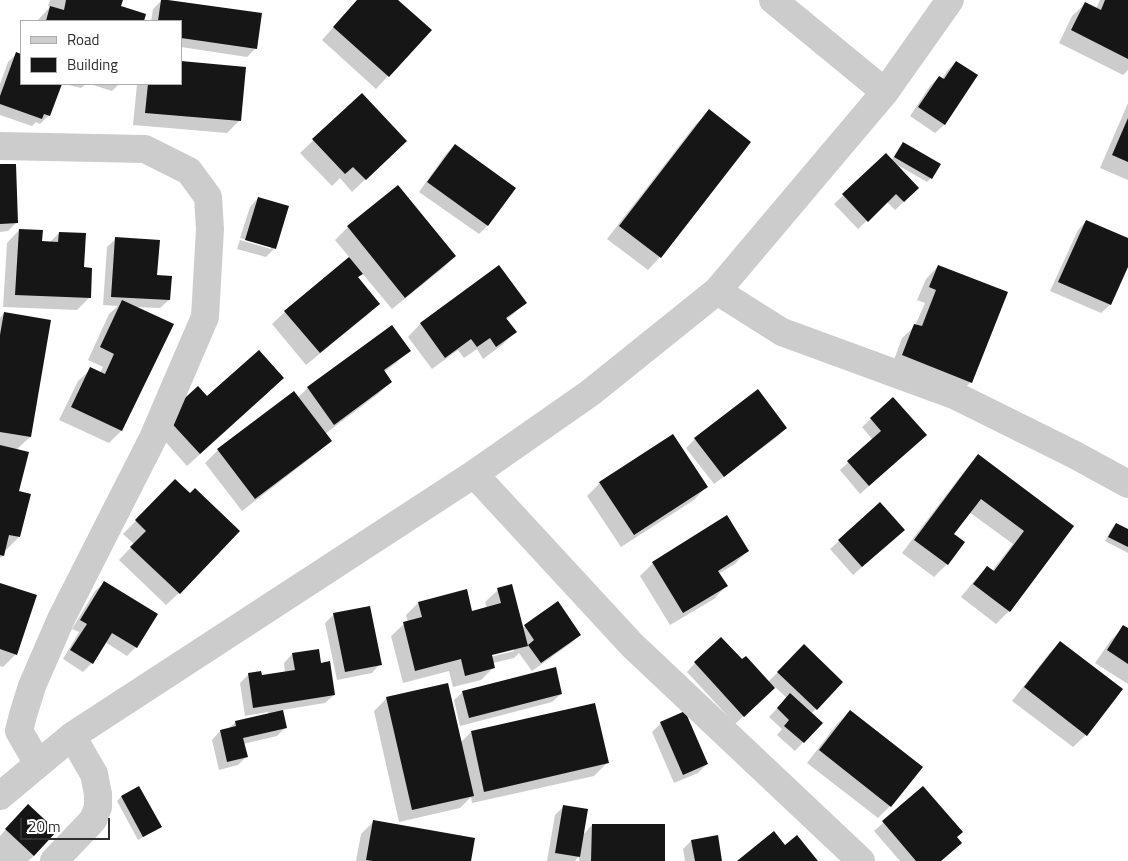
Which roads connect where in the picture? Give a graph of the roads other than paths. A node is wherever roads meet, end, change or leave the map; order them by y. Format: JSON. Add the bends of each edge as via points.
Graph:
{"nodes":[{"id":1,"x":773,"y":0,"type":"edge"},
{"id":2,"x":950,"y":0,"type":"edge"},
{"id":3,"x":885,"y":92,"type":"junction"},
{"id":4,"x":0,"y":146,"type":"edge"},
{"id":5,"x":717,"y":291,"type":"junction"},
{"id":6,"x":474,"y":474,"type":"junction"},
{"id":7,"x":1128,"y":484,"type":"edge"},
{"id":8,"x":72,"y":736,"type":"junction"},
{"id":9,"x":38,"y":764,"type":"junction"},
{"id":10,"x":0,"y":796,"type":"edge"},
{"id":11,"x":0,"y":854,"type":"edge"},
{"id":12,"x":10,"y":861,"type":"edge"},
{"id":13,"x":54,"y":861,"type":"edge"},
{"id":14,"x":861,"y":861,"type":"edge"}],
"edges":[{"from":1,"to":3,"type":"street"},
{"from":2,"to":3,"type":"street"},
{"from":3,"to":5,"type":"street"},
{"from":4,"to":9,"type":"street","via":[[145,149],[189,171],[208,197],[210,229],[205,318],[153,438],[61,619],[22,715],[20,731]]},
{"from":5,"to":6,"type":"street","via":[[590,393]]},
{"from":5,"to":7,"type":"street","via":[[782,332],[954,395]]},
{"from":6,"to":8,"type":"street"},
{"from":6,"to":14,"type":"street","via":[[632,645]]},
{"from":8,"to":9,"type":"street"},
{"from":8,"to":13,"type":"street","via":[[94,774],[98,806],[93,820]]},
{"from":9,"to":10,"type":"street"},
{"from":11,"to":12,"type":"street"}]}
